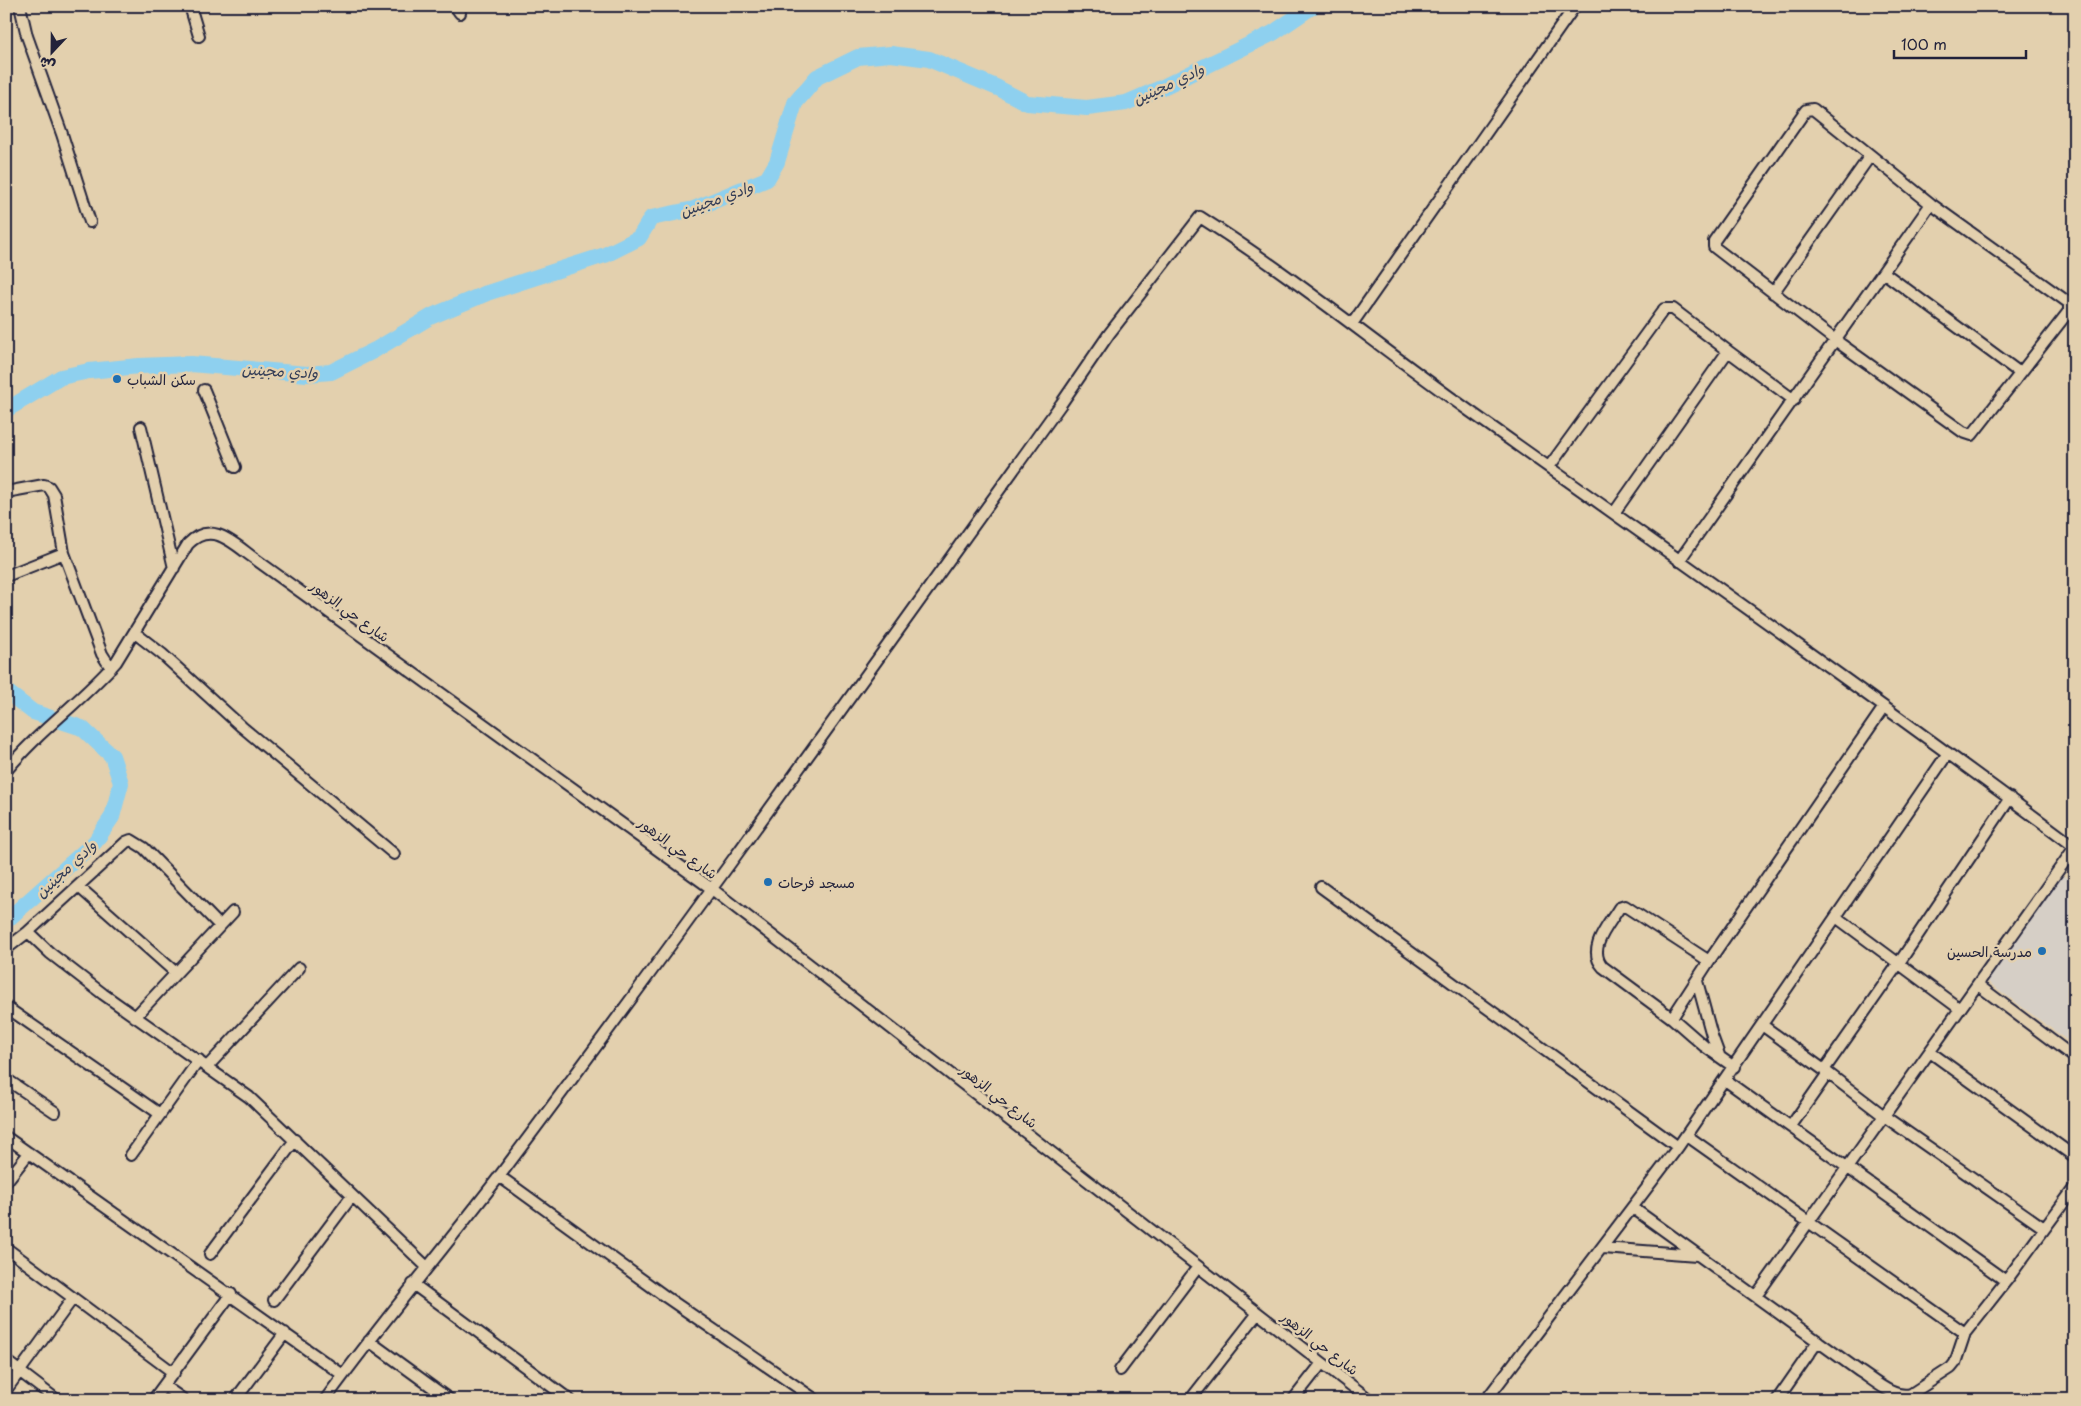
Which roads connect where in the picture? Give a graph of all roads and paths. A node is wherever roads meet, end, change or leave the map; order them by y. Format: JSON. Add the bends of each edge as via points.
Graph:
{"nodes":[{"id":1,"x":20,"y":6,"type":"edge"},
{"id":2,"x":190,"y":6,"type":"edge"},
{"id":3,"x":1575,"y":6,"type":"edge"},
{"id":4,"x":199,"y":36,"type":"dead end"},
{"id":5,"x":1870,"y":156,"type":"junction"},
{"id":6,"x":1931,"y":204,"type":"junction"},
{"id":7,"x":90,"y":222,"type":"dead end"},
{"id":8,"x":1883,"y":272,"type":"junction"},
{"id":9,"x":1773,"y":293,"type":"junction"},
{"id":10,"x":1352,"y":324,"type":"junction"},
{"id":11,"x":1835,"y":340,"type":"junction"},
{"id":12,"x":1728,"y":351,"type":"junction"},
{"id":13,"x":2020,"y":373,"type":"junction"},
{"id":14,"x":204,"y":390,"type":"dead end"},
{"id":15,"x":1794,"y":400,"type":"junction"},
{"id":16,"x":140,"y":426,"type":"dead end"},
{"id":17,"x":235,"y":466,"type":"dead end"},
{"id":18,"x":1549,"y":467,"type":"junction"},
{"id":19,"x":6,"y":492,"type":"edge"},
{"id":20,"x":1614,"y":513,"type":"junction"},
{"id":21,"x":64,"y":553,"type":"junction"},
{"id":22,"x":1679,"y":561,"type":"junction"},
{"id":23,"x":174,"y":568,"type":"junction"},
{"id":24,"x":6,"y":576,"type":"edge"},
{"id":25,"x":134,"y":634,"type":"junction"},
{"id":26,"x":111,"y":668,"type":"junction"},
{"id":27,"x":1884,"y":707,"type":"junction"},
{"id":28,"x":1948,"y":753,"type":"junction"},
{"id":29,"x":6,"y":771,"type":"edge"},
{"id":30,"x":2010,"y":798,"type":"junction"},
{"id":31,"x":394,"y":854,"type":"dead end"},
{"id":32,"x":79,"y":886,"type":"junction"},
{"id":33,"x":1321,"y":887,"type":"dead end"},
{"id":34,"x":712,"y":889,"type":"junction"},
{"id":35,"x":233,"y":912,"type":"dead end"},
{"id":36,"x":1836,"y":917,"type":"junction"},
{"id":37,"x":220,"y":926,"type":"junction"},
{"id":38,"x":28,"y":932,"type":"junction"},
{"id":39,"x":6,"y":949,"type":"edge"},
{"id":40,"x":1709,"y":961,"type":"junction"},
{"id":41,"x":1899,"y":963,"type":"junction"},
{"id":42,"x":299,"y":968,"type":"dead end"},
{"id":43,"x":176,"y":973,"type":"junction"},
{"id":44,"x":1697,"y":980,"type":"junction"},
{"id":45,"x":1978,"y":985,"type":"junction"},
{"id":46,"x":6,"y":1008,"type":"edge"},
{"id":47,"x":1960,"y":1009,"type":"junction"},
{"id":48,"x":135,"y":1016,"type":"junction"},
{"id":49,"x":1672,"y":1018,"type":"junction"},
{"id":50,"x":1762,"y":1025,"type":"junction"},
{"id":51,"x":1930,"y":1052,"type":"junction"},
{"id":52,"x":1719,"y":1055,"type":"junction"},
{"id":53,"x":2075,"y":1058,"type":"edge"},
{"id":54,"x":204,"y":1063,"type":"junction"},
{"id":55,"x":1734,"y":1067,"type":"junction"},
{"id":56,"x":1826,"y":1071,"type":"junction"},
{"id":57,"x":6,"y":1079,"type":"edge"},
{"id":58,"x":1725,"y":1080,"type":"junction"},
{"id":59,"x":54,"y":1112,"type":"dead end"},
{"id":60,"x":160,"y":1114,"type":"junction"},
{"id":61,"x":1884,"y":1116,"type":"junction"},
{"id":62,"x":1791,"y":1126,"type":"junction"},
{"id":63,"x":1686,"y":1135,"type":"junction"},
{"id":64,"x":6,"y":1137,"type":"edge"},
{"id":65,"x":295,"y":1140,"type":"junction"},
{"id":66,"x":1678,"y":1147,"type":"junction"},
{"id":67,"x":29,"y":1153,"type":"junction"},
{"id":68,"x":131,"y":1155,"type":"dead end"},
{"id":69,"x":2075,"y":1157,"type":"edge"},
{"id":70,"x":1848,"y":1168,"type":"junction"},
{"id":71,"x":499,"y":1176,"type":"junction"},
{"id":72,"x":6,"y":1182,"type":"edge"},
{"id":73,"x":2075,"y":1187,"type":"edge"},
{"id":74,"x":352,"y":1196,"type":"junction"},
{"id":75,"x":1633,"y":1208,"type":"junction"},
{"id":76,"x":1809,"y":1221,"type":"junction"},
{"id":77,"x":2044,"y":1228,"type":"junction"},
{"id":78,"x":6,"y":1248,"type":"edge"},
{"id":79,"x":1603,"y":1248,"type":"junction"},
{"id":80,"x":210,"y":1254,"type":"dead end"},
{"id":81,"x":1697,"y":1255,"type":"junction"},
{"id":82,"x":427,"y":1267,"type":"junction"},
{"id":83,"x":1198,"y":1267,"type":"junction"},
{"id":84,"x":2006,"y":1282,"type":"junction"},
{"id":85,"x":413,"y":1284,"type":"junction"},
{"id":86,"x":231,"y":1294,"type":"junction"},
{"id":87,"x":1756,"y":1296,"type":"junction"},
{"id":88,"x":73,"y":1298,"type":"junction"},
{"id":89,"x":274,"y":1300,"type":"dead end"},
{"id":90,"x":1258,"y":1313,"type":"junction"},
{"id":91,"x":285,"y":1333,"type":"junction"},
{"id":92,"x":1965,"y":1333,"type":"junction"},
{"id":93,"x":369,"y":1341,"type":"junction"},
{"id":94,"x":1818,"y":1341,"type":"junction"},
{"id":95,"x":6,"y":1361,"type":"edge"},
{"id":96,"x":1322,"y":1362,"type":"junction"},
{"id":97,"x":1120,"y":1370,"type":"dead end"},
{"id":98,"x":20,"y":1371,"type":"junction"},
{"id":99,"x":174,"y":1372,"type":"junction"},
{"id":100,"x":343,"y":1375,"type":"junction"},
{"id":101,"x":164,"y":1386,"type":"junction"},
{"id":102,"x":6,"y":1390,"type":"edge"},
{"id":103,"x":326,"y":1399,"type":"edge"},
{"id":104,"x":57,"y":1400,"type":"edge"},
{"id":105,"x":153,"y":1400,"type":"edge"},
{"id":106,"x":184,"y":1400,"type":"edge"},
{"id":107,"x":235,"y":1400,"type":"edge"},
{"id":108,"x":450,"y":1400,"type":"edge"},
{"id":109,"x":570,"y":1400,"type":"edge"},
{"id":110,"x":816,"y":1400,"type":"edge"},
{"id":111,"x":1190,"y":1400,"type":"edge"},
{"id":112,"x":1293,"y":1400,"type":"edge"},
{"id":113,"x":1370,"y":1400,"type":"edge"},
{"id":114,"x":1486,"y":1400,"type":"edge"},
{"id":115,"x":1777,"y":1400,"type":"edge"}],
"edges":[{"from":1,"to":7,"type":"street","via":[[27,36]]},
{"from":2,"to":4,"type":"street"},
{"from":3,"to":10,"type":"street"},
{"from":5,"to":6,"type":"street"},
{"from":5,"to":9,"type":"street"},
{"from":5,"to":9,"type":"street","via":[[1818,112],[1810,109],[1803,114],[1713,245]]},
{"from":6,"to":8,"type":"street"},
{"from":6,"to":13,"type":"street","via":[[2069,304],[2069,311]]},
{"from":8,"to":11,"type":"street"},
{"from":8,"to":13,"type":"street"},
{"from":9,"to":11,"type":"street"},
{"from":10,"to":18,"type":"street"},
{"from":10,"to":34,"type":"street","via":[[1200,217],[1109,334]]},
{"from":11,"to":13,"type":"street","via":[[1970,435]]},
{"from":11,"to":15,"type":"street"},
{"from":12,"to":15,"type":"street"},
{"from":12,"to":18,"type":"street","via":[[1673,308],[1664,309]]},
{"from":12,"to":20,"type":"street"},
{"from":14,"to":17,"type":"street"},
{"from":15,"to":22,"type":"street"},
{"from":16,"to":23,"type":"street"},
{"from":18,"to":20,"type":"street"},
{"from":19,"to":21,"type":"street","via":[[44,485],[49,487],[54,495]]},
{"from":20,"to":22,"type":"street"},
{"from":21,"to":24,"type":"street"},
{"from":21,"to":26,"type":"street","via":[[102,654]]},
{"from":22,"to":27,"type":"street"},
{"from":23,"to":25,"type":"street","name":"شارع حي الزهور"},
{"from":23,"to":34,"type":"street","name":"شارع حي الزهور","via":[[188,544],[198,535],[217,534],[232,542]]},
{"from":25,"to":26,"type":"street","name":"شارع حي الزهور"},
{"from":25,"to":31,"type":"street","via":[[162,654],[242,727]]},
{"from":26,"to":29,"type":"street","name":"شارع حي الزهور"},
{"from":27,"to":28,"type":"street"},
{"from":27,"to":40,"type":"street"},
{"from":28,"to":30,"type":"street"},
{"from":28,"to":36,"type":"street"},
{"from":30,"to":41,"type":"street"},
{"from":30,"to":45,"type":"street","via":[[2075,847]]},
{"from":32,"to":37,"type":"street","via":[[131,840],[144,848]]},
{"from":32,"to":38,"type":"street"},
{"from":32,"to":43,"type":"street"},
{"from":33,"to":66,"type":"street"},
{"from":34,"to":71,"type":"street"},
{"from":34,"to":83,"type":"street","name":"شارع حي الزهور"},
{"from":35,"to":37,"type":"street"},
{"from":36,"to":41,"type":"street"},
{"from":36,"to":50,"type":"street"},
{"from":37,"to":43,"type":"street"},
{"from":38,"to":39,"type":"street"},
{"from":38,"to":48,"type":"street","via":[[50,953]]},
{"from":40,"to":44,"type":"street"},
{"from":40,"to":49,"type":"street","via":[[1625,906],[1619,908],[1596,948],[1597,961]]},
{"from":41,"to":47,"type":"street"},
{"from":41,"to":56,"type":"street"},
{"from":42,"to":54,"type":"street"},
{"from":43,"to":48,"type":"street"},
{"from":44,"to":49,"type":"street"},
{"from":44,"to":52,"type":"street"},
{"from":45,"to":47,"type":"street"},
{"from":45,"to":53,"type":"street"},
{"from":46,"to":60,"type":"street"},
{"from":47,"to":51,"type":"street"},
{"from":48,"to":54,"type":"street"},
{"from":49,"to":52,"type":"street"},
{"from":50,"to":55,"type":"street"},
{"from":50,"to":56,"type":"street"},
{"from":51,"to":61,"type":"street"},
{"from":51,"to":69,"type":"street"},
{"from":52,"to":55,"type":"street"},
{"from":54,"to":60,"type":"street"},
{"from":54,"to":65,"type":"street","via":[[249,1097]]},
{"from":55,"to":58,"type":"street"},
{"from":56,"to":61,"type":"street"},
{"from":56,"to":62,"type":"street"},
{"from":57,"to":59,"type":"street"},
{"from":58,"to":62,"type":"street"},
{"from":58,"to":63,"type":"street"},
{"from":60,"to":68,"type":"street"},
{"from":61,"to":70,"type":"street"},
{"from":61,"to":77,"type":"street"},
{"from":62,"to":70,"type":"street"},
{"from":63,"to":66,"type":"street"},
{"from":63,"to":76,"type":"street"},
{"from":64,"to":67,"type":"street"},
{"from":65,"to":74,"type":"street"},
{"from":65,"to":80,"type":"street"},
{"from":66,"to":75,"type":"street"},
{"from":67,"to":72,"type":"street"},
{"from":67,"to":86,"type":"street"},
{"from":70,"to":76,"type":"street"},
{"from":70,"to":84,"type":"street"},
{"from":71,"to":82,"type":"street"},
{"from":71,"to":110,"type":"street"},
{"from":73,"to":77,"type":"street"},
{"from":74,"to":82,"type":"street"},
{"from":74,"to":89,"type":"street"},
{"from":75,"to":79,"type":"street"},
{"from":75,"to":81,"type":"street"},
{"from":76,"to":87,"type":"street"},
{"from":76,"to":92,"type":"street"},
{"from":77,"to":84,"type":"street"},
{"from":78,"to":88,"type":"street"},
{"from":79,"to":81,"type":"street"},
{"from":79,"to":114,"type":"street"},
{"from":81,"to":87,"type":"street"},
{"from":82,"to":85,"type":"street"},
{"from":83,"to":90,"type":"street","name":"شارع حي الزهور"},
{"from":83,"to":97,"type":"street"},
{"from":84,"to":92,"type":"street"},
{"from":85,"to":93,"type":"street"},
{"from":85,"to":109,"type":"street"},
{"from":86,"to":91,"type":"street"},
{"from":86,"to":99,"type":"street"},
{"from":87,"to":94,"type":"street"},
{"from":88,"to":98,"type":"street"},
{"from":88,"to":99,"type":"street"},
{"from":90,"to":96,"type":"street","name":"شارع حي الزهور"},
{"from":90,"to":111,"type":"street"},
{"from":91,"to":100,"type":"street"},
{"from":91,"to":107,"type":"street"},
{"from":92,"to":94,"type":"street","via":[[1951,1368],[1904,1396],[1890,1391]]},
{"from":93,"to":100,"type":"street"},
{"from":93,"to":108,"type":"street"},
{"from":94,"to":115,"type":"street"},
{"from":95,"to":98,"type":"street"},
{"from":96,"to":112,"type":"street"},
{"from":96,"to":113,"type":"street","name":"شارع حي الزهور"},
{"from":98,"to":102,"type":"street"},
{"from":98,"to":104,"type":"street"},
{"from":99,"to":101,"type":"street"},
{"from":100,"to":103,"type":"street"},
{"from":101,"to":105,"type":"street"},
{"from":101,"to":106,"type":"street"}]}
